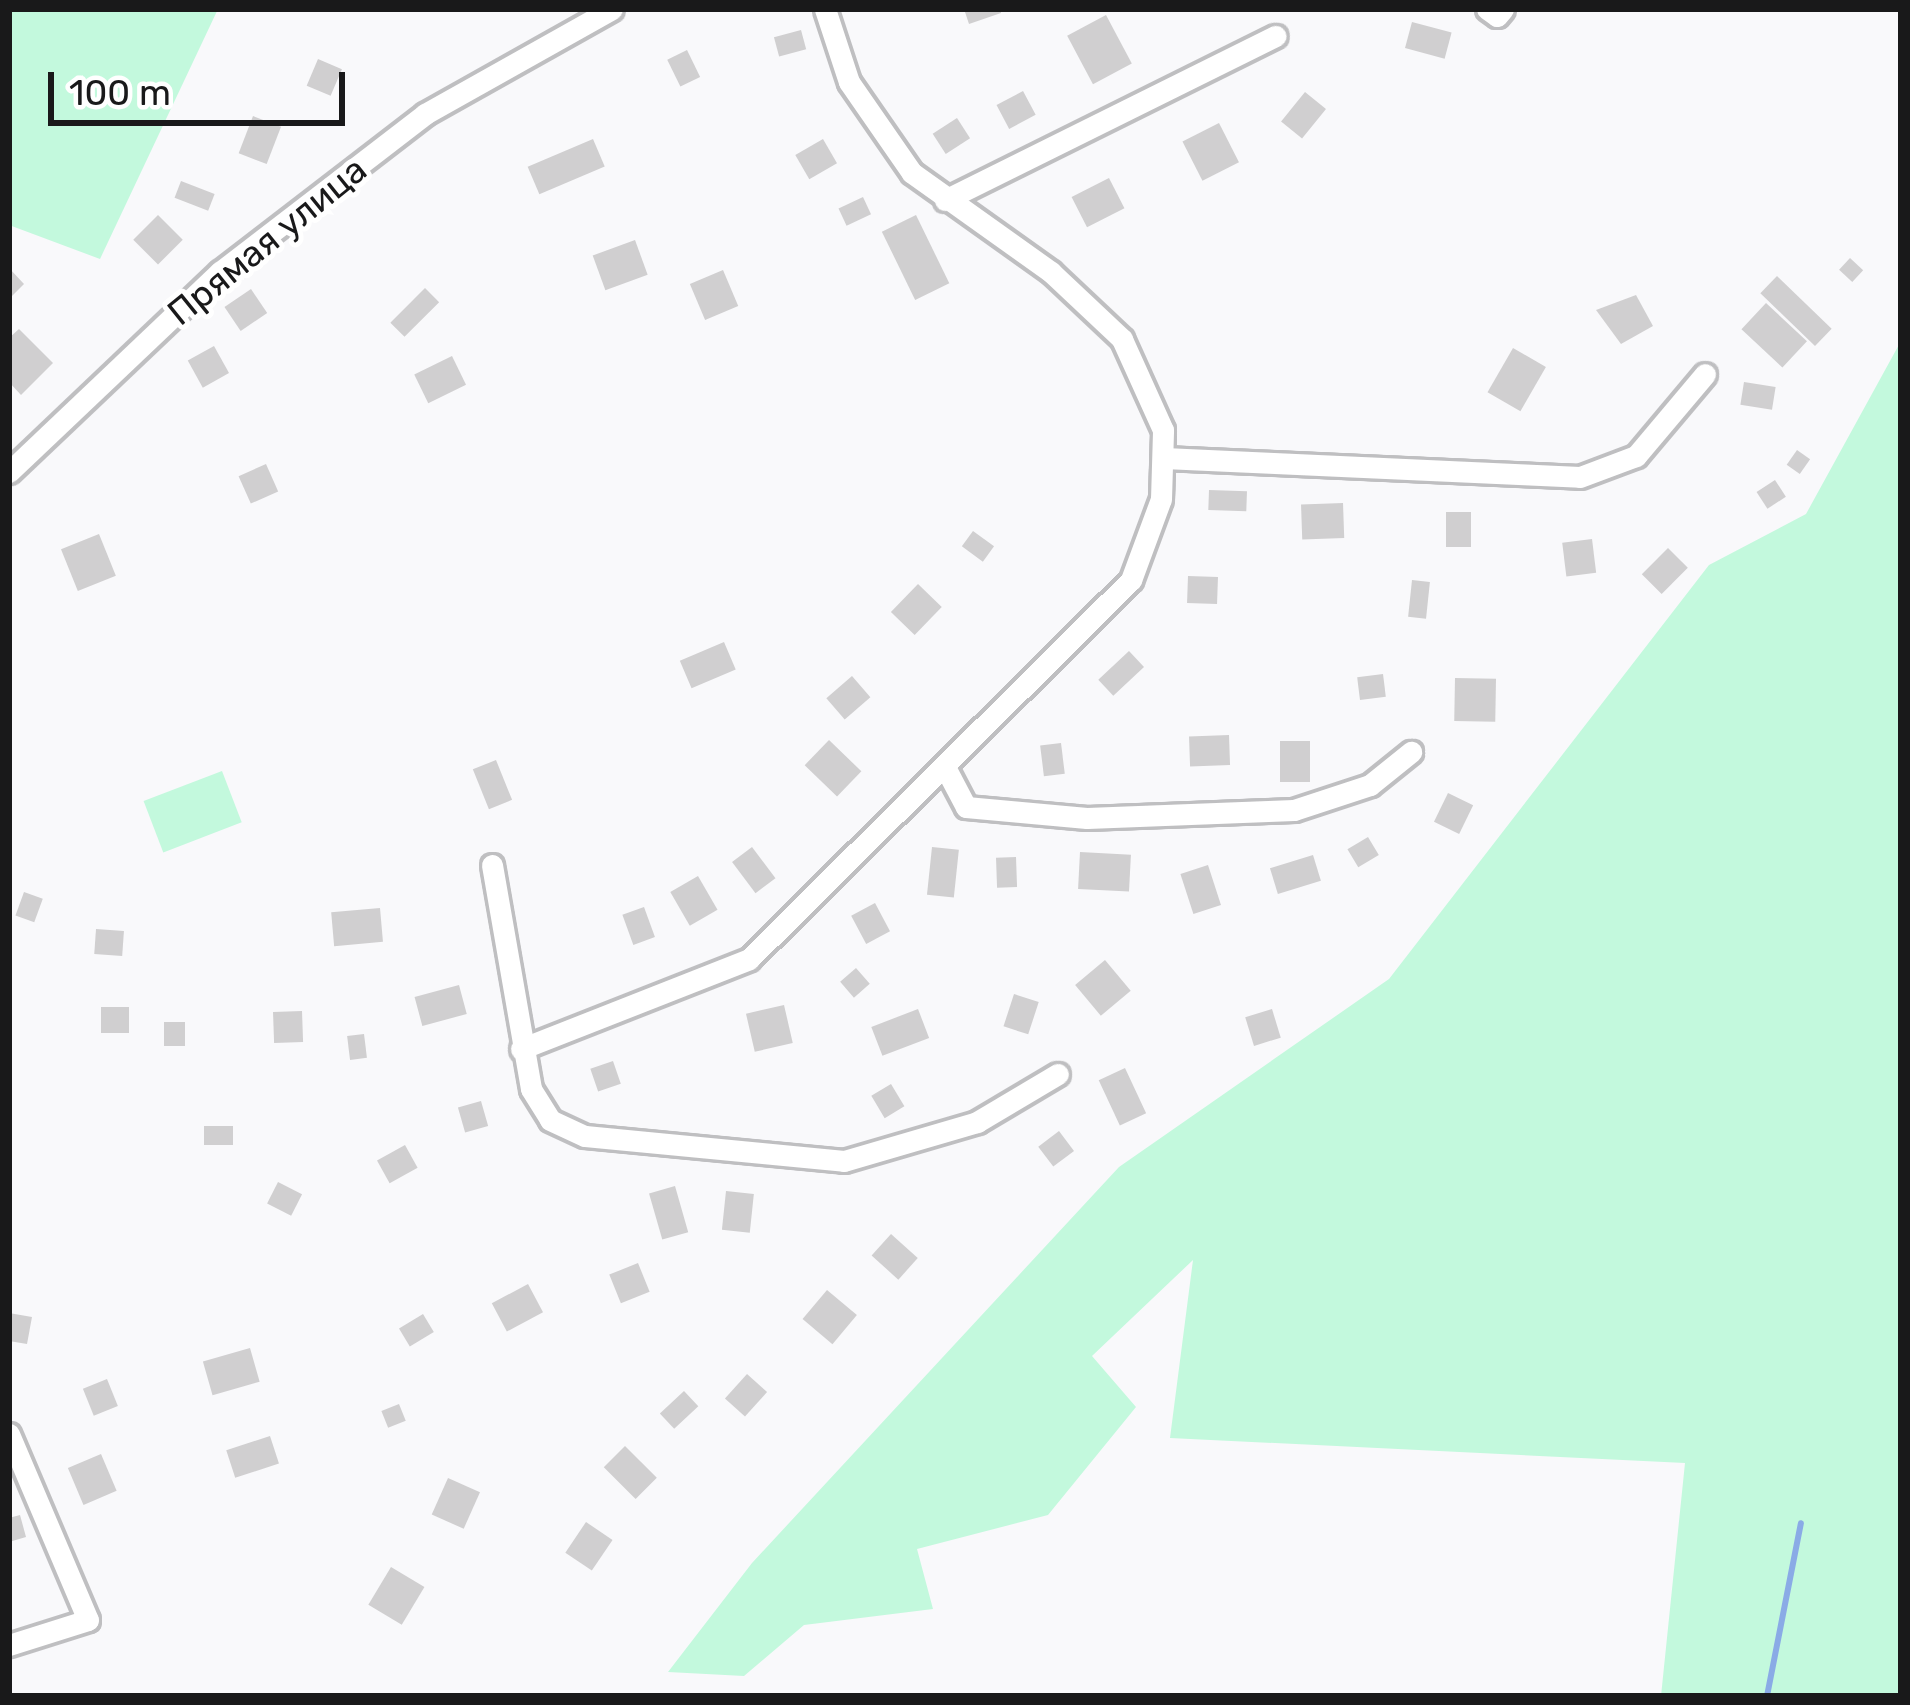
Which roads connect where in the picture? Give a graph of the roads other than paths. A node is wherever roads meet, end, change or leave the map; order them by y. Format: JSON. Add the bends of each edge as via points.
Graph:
{"nodes":[{"id":1,"x":612,"y":9,"type":"edge"},
{"id":2,"x":825,"y":9,"type":"edge"},
{"id":3,"x":1487,"y":9,"type":"edge"},
{"id":4,"x":1503,"y":9,"type":"edge"},
{"id":5,"x":1275,"y":36,"type":"dead end"},
{"id":6,"x":945,"y":200,"type":"junction"},
{"id":7,"x":1705,"y":374,"type":"dead end"},
{"id":8,"x":1165,"y":458,"type":"junction"},
{"id":9,"x":9,"y":470,"type":"edge"},
{"id":10,"x":1411,"y":752,"type":"dead end"},
{"id":11,"x":946,"y":769,"type":"junction"},
{"id":12,"x":492,"y":865,"type":"dead end"},
{"id":13,"x":521,"y":1049,"type":"junction"},
{"id":14,"x":1058,"y":1074,"type":"dead end"},
{"id":15,"x":9,"y":1434,"type":"edge"},
{"id":16,"x":9,"y":1645,"type":"edge"}],
"edges":[{"from":1,"to":9,"type":"street","name":"Прямая улица","via":[[424,114],[220,272]]},
{"from":2,"to":6,"type":"street","via":[[849,82],[876,130]]},
{"from":3,"to":4,"type":"street","via":[[1497,16]]},
{"from":5,"to":6,"type":"street"},
{"from":6,"to":8,"type":"street","via":[[1051,272],[1122,339],[1155,399]]},
{"from":7,"to":8,"type":"street","via":[[1636,456],[1580,477]]},
{"from":8,"to":11,"type":"street","via":[[1161,499],[1130,580]]},
{"from":10,"to":11,"type":"street","via":[[1370,785],[1294,810],[1087,818],[966,807]]},
{"from":11,"to":13,"type":"street","via":[[748,958]]},
{"from":12,"to":13,"type":"street"},
{"from":13,"to":14,"type":"street","via":[[550,1120],[585,1136],[844,1161],[977,1122]]},
{"from":15,"to":16,"type":"street","via":[[88,1620]]}]}
